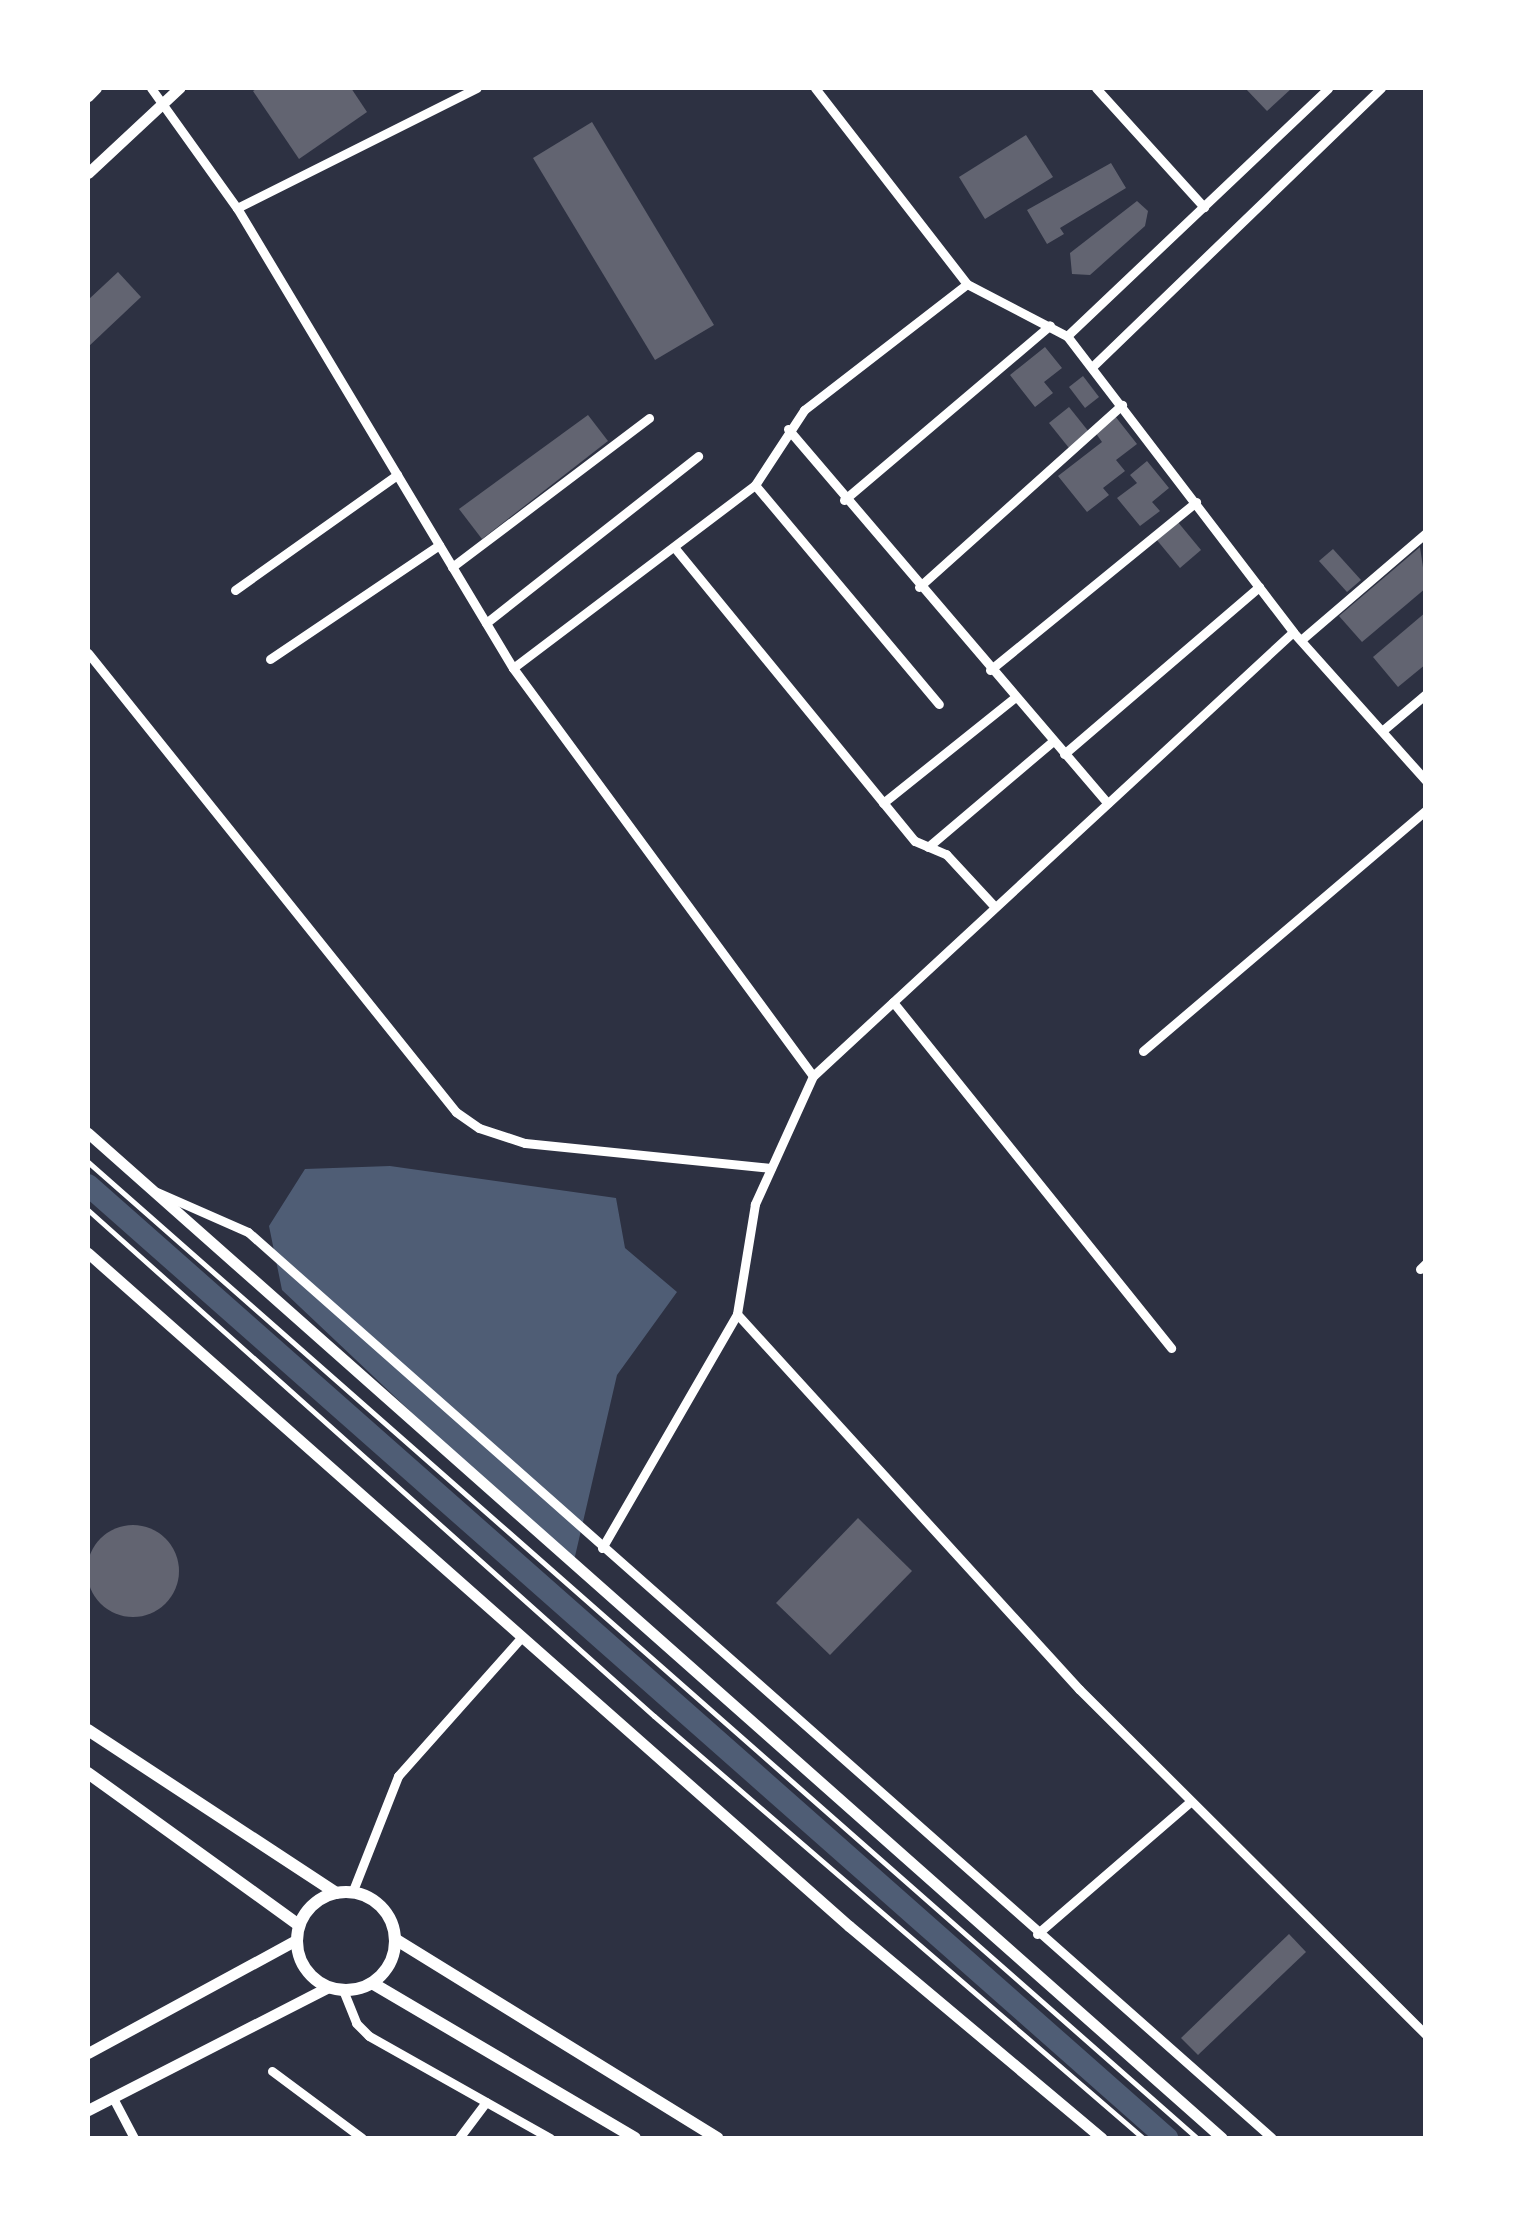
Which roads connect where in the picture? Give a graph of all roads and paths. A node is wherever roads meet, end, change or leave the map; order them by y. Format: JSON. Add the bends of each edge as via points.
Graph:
{"nodes":[{"id":1,"x":96,"y":88,"type":"edge"},
{"id":2,"x":150,"y":88,"type":"edge"},
{"id":3,"x":180,"y":88,"type":"edge"},
{"id":4,"x":477,"y":88,"type":"edge"},
{"id":5,"x":815,"y":88,"type":"edge"},
{"id":6,"x":1096,"y":88,"type":"edge"},
{"id":7,"x":1328,"y":88,"type":"edge"},
{"id":8,"x":1380,"y":88,"type":"edge"},
{"id":9,"x":88,"y":96,"type":"edge"},
{"id":10,"x":162,"y":104,"type":"junction"},
{"id":11,"x":88,"y":173,"type":"edge"},
{"id":12,"x":237,"y":208,"type":"junction"},
{"id":13,"x":1204,"y":208,"type":"junction"},
{"id":14,"x":967,"y":284,"type":"junction"},
{"id":15,"x":1050,"y":325,"type":"junction"},
{"id":16,"x":1066,"y":336,"type":"junction"},
{"id":17,"x":1092,"y":367,"type":"junction"},
{"id":18,"x":1122,"y":405,"type":"junction"},
{"id":19,"x":650,"y":418,"type":"dead end"},
{"id":20,"x":788,"y":429,"type":"junction"},
{"id":21,"x":698,"y":456,"type":"dead end"},
{"id":22,"x":397,"y":476,"type":"junction"},
{"id":23,"x":755,"y":485,"type":"junction"},
{"id":24,"x":844,"y":500,"type":"junction"},
{"id":25,"x":1196,"y":502,"type":"junction"},
{"id":26,"x":1426,"y":532,"type":"edge"},
{"id":27,"x":439,"y":545,"type":"junction"},
{"id":28,"x":674,"y":547,"type":"junction"},
{"id":29,"x":452,"y":567,"type":"junction"},
{"id":30,"x":919,"y":587,"type":"junction"},
{"id":31,"x":1258,"y":587,"type":"junction"},
{"id":32,"x":235,"y":590,"type":"dead end"},
{"id":33,"x":486,"y":623,"type":"junction"},
{"id":34,"x":1293,"y":632,"type":"junction"},
{"id":35,"x":1302,"y":640,"type":"junction"},
{"id":36,"x":88,"y":653,"type":"edge"},
{"id":37,"x":270,"y":659,"type":"dead end"},
{"id":38,"x":513,"y":668,"type":"junction"},
{"id":39,"x":990,"y":670,"type":"junction"},
{"id":40,"x":1426,"y":694,"type":"edge"},
{"id":41,"x":1014,"y":698,"type":"junction"},
{"id":42,"x":939,"y":704,"type":"dead end"},
{"id":43,"x":1382,"y":731,"type":"junction"},
{"id":44,"x":1052,"y":742,"type":"junction"},
{"id":45,"x":1064,"y":754,"type":"junction"},
{"id":46,"x":1426,"y":781,"type":"edge"},
{"id":47,"x":884,"y":803,"type":"junction"},
{"id":48,"x":1107,"y":803,"type":"junction"},
{"id":49,"x":1426,"y":810,"type":"edge"},
{"id":50,"x":928,"y":846,"type":"junction"},
{"id":51,"x":995,"y":907,"type":"junction"},
{"id":52,"x":893,"y":1002,"type":"junction"},
{"id":53,"x":1143,"y":1051,"type":"dead end"},
{"id":54,"x":813,"y":1076,"type":"junction"},
{"id":55,"x":88,"y":1133,"type":"edge"},
{"id":56,"x":88,"y":1162,"type":"edge"},
{"id":57,"x":771,"y":1168,"type":"junction"},
{"id":58,"x":154,"y":1191,"type":"junction"},
{"id":59,"x":88,"y":1210,"type":"edge"},
{"id":60,"x":88,"y":1253,"type":"edge"},
{"id":61,"x":737,"y":1314,"type":"junction"},
{"id":62,"x":1171,"y":1348,"type":"dead end"},
{"id":63,"x":602,"y":1548,"type":"junction"},
{"id":64,"x":520,"y":1639,"type":"junction"},
{"id":65,"x":88,"y":1730,"type":"edge"},
{"id":66,"x":88,"y":1773,"type":"edge"},
{"id":67,"x":1190,"y":1802,"type":"junction"},
{"id":68,"x":352,"y":1892,"type":"junction"},
{"id":69,"x":336,"y":1893,"type":"junction"},
{"id":70,"x":299,"y":1925,"type":"junction"},
{"id":71,"x":1037,"y":1934,"type":"junction"},
{"id":72,"x":395,"y":1939,"type":"junction"},
{"id":73,"x":296,"y":1940,"type":"junction"},
{"id":74,"x":372,"y":1983,"type":"junction"},
{"id":75,"x":328,"y":1987,"type":"junction"},
{"id":76,"x":343,"y":1990,"type":"junction"},
{"id":77,"x":1426,"y":2035,"type":"edge"},
{"id":78,"x":88,"y":2054,"type":"edge"},
{"id":79,"x":272,"y":2071,"type":"dead end"},
{"id":80,"x":112,"y":2098,"type":"junction"},
{"id":81,"x":486,"y":2102,"type":"junction"},
{"id":82,"x":88,"y":2110,"type":"edge"},
{"id":83,"x":134,"y":2138,"type":"edge"},
{"id":84,"x":362,"y":2138,"type":"edge"},
{"id":85,"x":459,"y":2138,"type":"edge"},
{"id":86,"x":550,"y":2138,"type":"edge"},
{"id":87,"x":635,"y":2138,"type":"edge"},
{"id":88,"x":717,"y":2138,"type":"edge"},
{"id":89,"x":1102,"y":2138,"type":"edge"},
{"id":90,"x":1143,"y":2138,"type":"edge"},
{"id":91,"x":1197,"y":2138,"type":"edge"},
{"id":92,"x":1222,"y":2138,"type":"edge"},
{"id":93,"x":1272,"y":2138,"type":"edge"}],
"edges":[{"from":1,"to":9,"type":"street"},
{"from":2,"to":10,"type":"street"},
{"from":3,"to":10,"type":"street"},
{"from":4,"to":12,"type":"street"},
{"from":5,"to":14,"type":"street"},
{"from":6,"to":13,"type":"street"},
{"from":7,"to":13,"type":"street"},
{"from":8,"to":17,"type":"street"},
{"from":10,"to":11,"type":"street"},
{"from":10,"to":12,"type":"street"},
{"from":12,"to":22,"type":"street"},
{"from":13,"to":16,"type":"street"},
{"from":14,"to":15,"type":"street"},
{"from":14,"to":20,"type":"street"},
{"from":15,"to":16,"type":"street"},
{"from":15,"to":24,"type":"street"},
{"from":16,"to":17,"type":"street"},
{"from":17,"to":18,"type":"street"},
{"from":18,"to":25,"type":"street"},
{"from":18,"to":30,"type":"street"},
{"from":19,"to":29,"type":"street"},
{"from":20,"to":23,"type":"street"},
{"from":20,"to":24,"type":"street"},
{"from":21,"to":33,"type":"street"},
{"from":22,"to":27,"type":"street"},
{"from":22,"to":32,"type":"street"},
{"from":23,"to":28,"type":"street"},
{"from":23,"to":42,"type":"street"},
{"from":24,"to":30,"type":"street"},
{"from":25,"to":31,"type":"street"},
{"from":25,"to":39,"type":"street"},
{"from":26,"to":35,"type":"street"},
{"from":27,"to":29,"type":"street"},
{"from":27,"to":37,"type":"street"},
{"from":28,"to":38,"type":"street"},
{"from":28,"to":47,"type":"street"},
{"from":29,"to":33,"type":"street"},
{"from":30,"to":39,"type":"street"},
{"from":31,"to":34,"type":"street"},
{"from":31,"to":45,"type":"street"},
{"from":33,"to":38,"type":"street"},
{"from":34,"to":35,"type":"street"},
{"from":34,"to":48,"type":"street"},
{"from":35,"to":43,"type":"street"},
{"from":36,"to":57,"type":"street","via":[[456,1112],[479,1128],[525,1143]]},
{"from":38,"to":54,"type":"street"},
{"from":39,"to":41,"type":"street"},
{"from":40,"to":43,"type":"street"},
{"from":41,"to":44,"type":"street"},
{"from":41,"to":47,"type":"street"},
{"from":43,"to":46,"type":"street"},
{"from":44,"to":45,"type":"street"},
{"from":44,"to":50,"type":"street"},
{"from":45,"to":48,"type":"street"},
{"from":47,"to":50,"type":"street"},
{"from":48,"to":51,"type":"street"},
{"from":49,"to":53,"type":"street"},
{"from":50,"to":51,"type":"street","via":[[946,854]]},
{"from":51,"to":52,"type":"street"},
{"from":52,"to":54,"type":"street"},
{"from":52,"to":62,"type":"street"},
{"from":54,"to":57,"type":"street"},
{"from":55,"to":58,"type":"street"},
{"from":56,"to":91,"type":"lane"},
{"from":57,"to":61,"type":"street","via":[[755,1204]]},
{"from":58,"to":63,"type":"street","via":[[248,1232]]},
{"from":58,"to":92,"type":"street"},
{"from":59,"to":90,"type":"lane","via":[[654,1716]]},
{"from":60,"to":64,"type":"street"},
{"from":61,"to":63,"type":"street"},
{"from":61,"to":67,"type":"street"},
{"from":63,"to":71,"type":"street"},
{"from":64,"to":68,"type":"street","via":[[398,1776]]},
{"from":64,"to":89,"type":"street"},
{"from":65,"to":69,"type":"main road"},
{"from":66,"to":70,"type":"main road"},
{"from":67,"to":71,"type":"street"},
{"from":67,"to":77,"type":"street"},
{"from":68,"to":69,"type":"main road"},
{"from":68,"to":72,"type":"main road","via":[[382,1908]]},
{"from":69,"to":70,"type":"main road","via":[[307,1910]]},
{"from":70,"to":73,"type":"main road"},
{"from":71,"to":93,"type":"street"},
{"from":72,"to":74,"type":"main road","via":[[384,1971]]},
{"from":72,"to":88,"type":"main road"},
{"from":73,"to":75,"type":"main road","via":[[305,1969]]},
{"from":73,"to":78,"type":"street"},
{"from":74,"to":76,"type":"main road"},
{"from":74,"to":87,"type":"main road"},
{"from":75,"to":76,"type":"main road"},
{"from":75,"to":80,"type":"street"},
{"from":76,"to":81,"type":"street","via":[[369,2036]]},
{"from":79,"to":84,"type":"street"},
{"from":80,"to":82,"type":"street"},
{"from":80,"to":83,"type":"street"},
{"from":81,"to":85,"type":"street"},
{"from":81,"to":86,"type":"street"}]}
